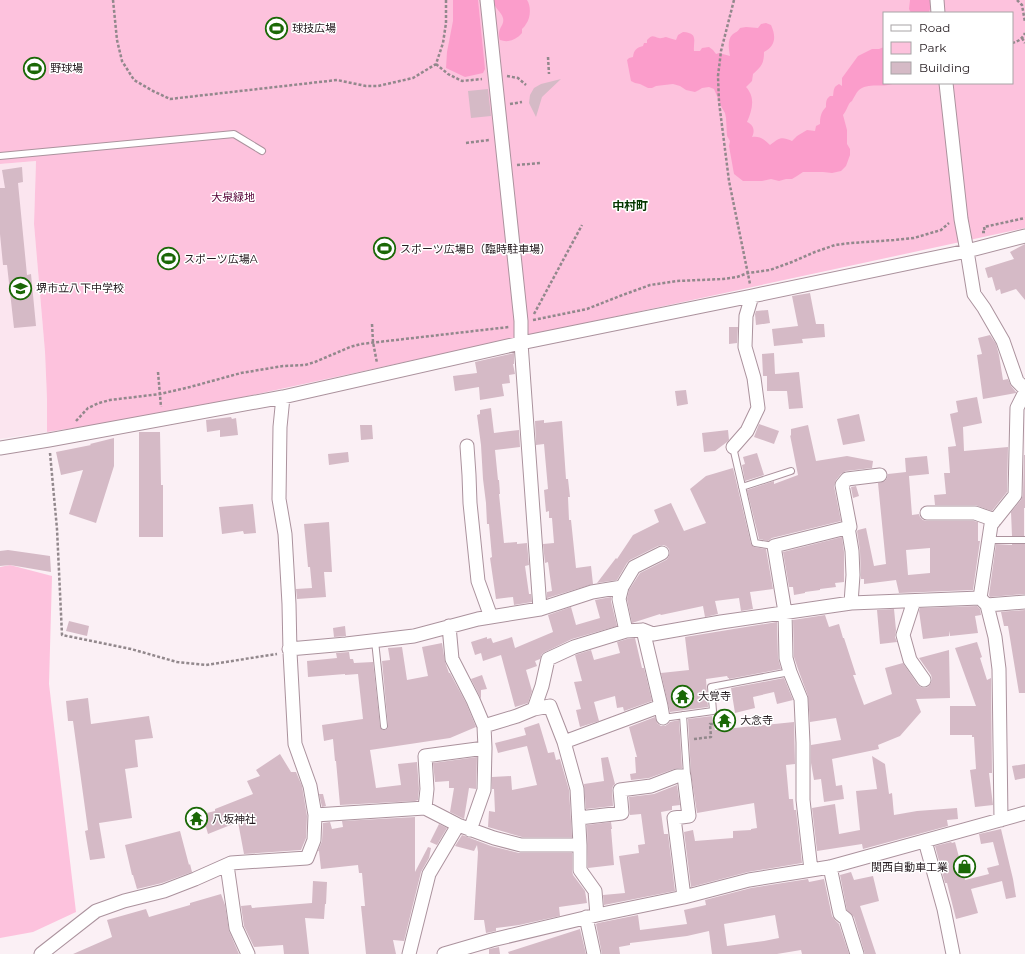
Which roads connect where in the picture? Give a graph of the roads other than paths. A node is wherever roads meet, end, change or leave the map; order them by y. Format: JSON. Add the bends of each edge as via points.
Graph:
{"nodes":[{"id":1,"x":487,"y":0,"type":"edge"},
{"id":2,"x":937,"y":0,"type":"edge"},
{"id":3,"x":938,"y":12,"type":"edge"},
{"id":4,"x":946,"y":84,"type":"edge"},
{"id":5,"x":262,"y":151,"type":"dead end"},
{"id":6,"x":0,"y":156,"type":"edge"},
{"id":7,"x":1025,"y":236,"type":"edge"},
{"id":8,"x":967,"y":251,"type":"junction"},
{"id":9,"x":752,"y":296,"type":"junction"},
{"id":10,"x":521,"y":343,"type":"junction"},
{"id":11,"x":1025,"y":391,"type":"edge"},
{"id":12,"x":283,"y":397,"type":"junction"},
{"id":13,"x":733,"y":447,"type":"joint"},
{"id":14,"x":0,"y":448,"type":"edge"},
{"id":15,"x":470,"y":451,"type":"dead end"},
{"id":16,"x":791,"y":471,"type":"dead end"},
{"id":17,"x":880,"y":475,"type":"dead end"},
{"id":18,"x":742,"y":486,"type":"junction"},
{"id":19,"x":927,"y":513,"type":"dead end"},
{"id":20,"x":995,"y":520,"type":"junction"},
{"id":21,"x":848,"y":527,"type":"junction"},
{"id":22,"x":989,"y":540,"type":"junction"},
{"id":23,"x":1025,"y":540,"type":"edge"},
{"id":24,"x":774,"y":546,"type":"junction"},
{"id":25,"x":662,"y":553,"type":"dead end"},
{"id":26,"x":622,"y":588,"type":"junction"},
{"id":27,"x":914,"y":601,"type":"junction"},
{"id":28,"x":983,"y":602,"type":"junction"},
{"id":29,"x":1025,"y":602,"type":"edge"},
{"id":30,"x":851,"y":603,"type":"junction"},
{"id":31,"x":540,"y":609,"type":"junction"},
{"id":32,"x":785,"y":612,"type":"junction"},
{"id":33,"x":491,"y":617,"type":"junction"},
{"id":34,"x":450,"y":626,"type":"junction"},
{"id":35,"x":642,"y":630,"type":"junction"},
{"id":36,"x":626,"y":631,"type":"junction"},
{"id":37,"x":375,"y":641,"type":"junction"},
{"id":38,"x":290,"y":650,"type":"junction"},
{"id":39,"x":790,"y":672,"type":"junction"},
{"id":40,"x":924,"y":680,"type":"dead end"},
{"id":41,"x":534,"y":709,"type":"junction"},
{"id":42,"x":662,"y":712,"type":"junction"},
{"id":43,"x":683,"y":715,"type":"junction"},
{"id":44,"x":384,"y":726,"type":"dead end"},
{"id":45,"x":484,"y":726,"type":"junction"},
{"id":46,"x":564,"y":742,"type":"junction"},
{"id":47,"x":485,"y":748,"type":"junction"},
{"id":48,"x":684,"y":776,"type":"junction"},
{"id":49,"x":424,"y":808,"type":"junction"},
{"id":50,"x":1025,"y":813,"type":"edge"},
{"id":51,"x":315,"y":815,"type":"junction"},
{"id":52,"x":579,"y":818,"type":"junction"},
{"id":53,"x":1001,"y":820,"type":"junction"},
{"id":54,"x":464,"y":827,"type":"junction"},
{"id":55,"x":925,"y":841,"type":"junction"},
{"id":56,"x":580,"y":845,"type":"junction"},
{"id":57,"x":227,"y":866,"type":"junction"},
{"id":58,"x":830,"y":867,"type":"junction"},
{"id":59,"x":811,"y":870,"type":"junction"},
{"id":60,"x":684,"y":897,"type":"junction"},
{"id":61,"x":592,"y":916,"type":"junction"},
{"id":62,"x":41,"y":954,"type":"edge"},
{"id":63,"x":248,"y":954,"type":"edge"},
{"id":64,"x":409,"y":954,"type":"edge"},
{"id":65,"x":444,"y":954,"type":"edge"},
{"id":66,"x":594,"y":954,"type":"edge"},
{"id":67,"x":857,"y":954,"type":"edge"},
{"id":68,"x":953,"y":954,"type":"edge"}],
"edges":[{"from":1,"to":10,"type":"street"},
{"from":2,"to":3,"type":"street"},
{"from":4,"to":8,"type":"street"},
{"from":5,"to":6,"type":"lane","via":[[234,134]]},
{"from":7,"to":8,"type":"street"},
{"from":8,"to":9,"type":"street"},
{"from":8,"to":11,"type":"street","via":[[974,294],[1003,341],[1017,381]]},
{"from":9,"to":10,"type":"street"},
{"from":9,"to":13,"type":"street","via":[[746,316],[745,347],[754,378],[758,408],[747,431]]},
{"from":10,"to":12,"type":"street"},
{"from":10,"to":31,"type":"street"},
{"from":11,"to":20,"type":"street","via":[[1017,408],[1015,495]]},
{"from":12,"to":14,"type":"street"},
{"from":12,"to":38,"type":"street","via":[[279,499],[285,534]]},
{"from":13,"to":18,"type":"lane"},
{"from":15,"to":33,"type":"street","via":[[470,503],[476,531],[478,580]]},
{"from":16,"to":18,"type":"lane"},
{"from":17,"to":21,"type":"street","via":[[847,479],[842,485]]},
{"from":18,"to":24,"type":"lane","via":[[755,543]]},
{"from":19,"to":20,"type":"street","via":[[975,513]]},
{"from":20,"to":22,"type":"street"},
{"from":21,"to":24,"type":"street"},
{"from":21,"to":30,"type":"street","via":[[852,551]]},
{"from":22,"to":23,"type":"lane"},
{"from":22,"to":28,"type":"street"},
{"from":24,"to":32,"type":"street"},
{"from":25,"to":26,"type":"street","via":[[634,567]]},
{"from":26,"to":31,"type":"street","via":[[592,592]]},
{"from":26,"to":36,"type":"street","via":[[619,598]]},
{"from":27,"to":28,"type":"street"},
{"from":27,"to":30,"type":"street"},
{"from":27,"to":40,"type":"street","via":[[903,635],[910,660]]},
{"from":28,"to":29,"type":"street"},
{"from":28,"to":53,"type":"street","via":[[996,637],[999,669]]},
{"from":30,"to":32,"type":"street"},
{"from":31,"to":33,"type":"street"},
{"from":32,"to":35,"type":"street","via":[[653,634]]},
{"from":32,"to":39,"type":"street","via":[[786,658]]},
{"from":33,"to":34,"type":"street"},
{"from":34,"to":37,"type":"street","via":[[414,636]]},
{"from":34,"to":45,"type":"street","via":[[452,659]]},
{"from":35,"to":36,"type":"street"},
{"from":35,"to":42,"type":"street"},
{"from":36,"to":41,"type":"street","via":[[574,647],[548,659]]},
{"from":37,"to":38,"type":"street"},
{"from":37,"to":44,"type":"lane"},
{"from":38,"to":51,"type":"street","via":[[295,744],[310,786]]},
{"from":39,"to":43,"type":"lane","via":[[711,687],[713,711]]},
{"from":39,"to":59,"type":"street","via":[[801,699],[803,800]]},
{"from":41,"to":45,"type":"street"},
{"from":41,"to":46,"type":"street","via":[[550,706]]},
{"from":42,"to":43,"type":"lane"},
{"from":42,"to":46,"type":"street"},
{"from":43,"to":48,"type":"lane","via":[[687,775]]},
{"from":45,"to":47,"type":"street"},
{"from":46,"to":52,"type":"street","via":[[577,789]]},
{"from":47,"to":49,"type":"street","via":[[425,756],[427,789]]},
{"from":47,"to":54,"type":"street","via":[[484,790]]},
{"from":48,"to":52,"type":"street","via":[[677,776],[651,786],[620,790],[622,813]]},
{"from":48,"to":60,"type":"street","via":[[689,816],[674,818]]},
{"from":49,"to":51,"type":"street"},
{"from":49,"to":54,"type":"street"},
{"from":50,"to":53,"type":"street"},
{"from":51,"to":57,"type":"street","via":[[314,840],[307,858],[232,863]]},
{"from":52,"to":56,"type":"street"},
{"from":53,"to":55,"type":"street"},
{"from":54,"to":56,"type":"street","via":[[521,845]]},
{"from":54,"to":64,"type":"street","via":[[429,874]]},
{"from":55,"to":58,"type":"street"},
{"from":55,"to":68,"type":"street","via":[[944,909]]},
{"from":56,"to":61,"type":"street","via":[[580,870],[595,891]]},
{"from":57,"to":62,"type":"street","via":[[164,891],[96,911]]},
{"from":57,"to":63,"type":"street","via":[[236,928]]},
{"from":58,"to":59,"type":"street"},
{"from":58,"to":67,"type":"street","via":[[840,914],[846,920]]},
{"from":59,"to":60,"type":"street","via":[[749,880]]},
{"from":60,"to":61,"type":"street"},
{"from":61,"to":65,"type":"street"},
{"from":61,"to":66,"type":"street"}]}
